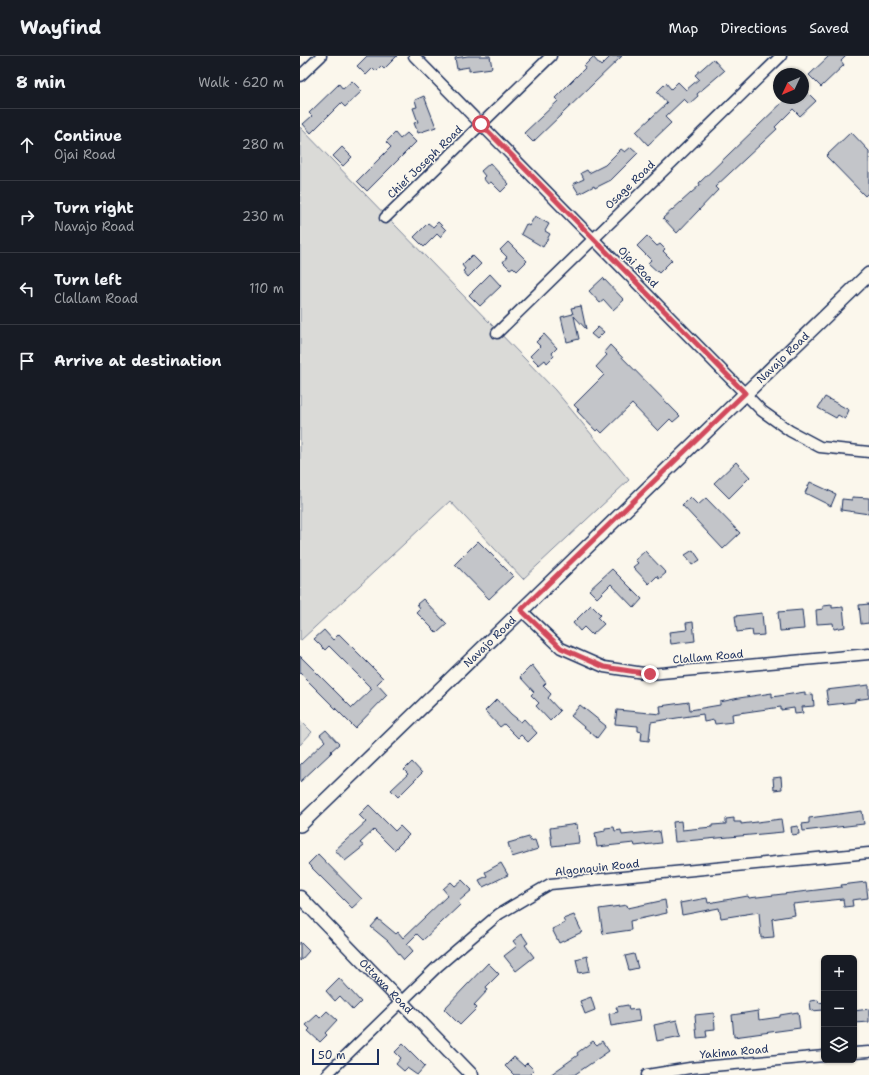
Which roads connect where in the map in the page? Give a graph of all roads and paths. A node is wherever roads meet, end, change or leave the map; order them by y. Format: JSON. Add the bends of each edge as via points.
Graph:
{"nodes":[{"id":1,"x":321,"y":56,"type":"edge"},
{"id":2,"x":414,"y":56,"type":"edge"},
{"id":3,"x":551,"y":56,"type":"edge"},
{"id":4,"x":781,"y":56,"type":"edge"},
{"id":5,"x":300,"y":76,"type":"edge"},
{"id":6,"x":481,"y":124,"type":"junction"},
{"id":7,"x":385,"y":218,"type":"dead end"},
{"id":8,"x":593,"y":237,"type":"junction"},
{"id":9,"x":869,"y":274,"type":"edge"},
{"id":10,"x":497,"y":333,"type":"dead end"},
{"id":11,"x":745,"y":393,"type":"junction"},
{"id":12,"x":869,"y":452,"type":"edge"},
{"id":13,"x":521,"y":610,"type":"junction"},
{"id":14,"x":869,"y":654,"type":"edge"},
{"id":15,"x":300,"y":825,"type":"edge"},
{"id":16,"x":869,"y":853,"type":"edge"},
{"id":17,"x":300,"y":897,"type":"edge"},
{"id":18,"x":401,"y":1002,"type":"junction"},
{"id":19,"x":869,"y":1052,"type":"edge"},
{"id":20,"x":857,"y":1053,"type":"edge"},
{"id":21,"x":821,"y":1056,"type":"edge"},
{"id":22,"x":326,"y":1075,"type":"edge"},
{"id":23,"x":472,"y":1075,"type":"edge"},
{"id":24,"x":647,"y":1075,"type":"edge"}],
"edges":[{"from":1,"to":5,"type":"street"},
{"from":2,"to":6,"type":"street","name":"Ojai Road"},
{"from":3,"to":6,"type":"street","name":"Chief Joseph Road"},
{"from":4,"to":8,"type":"street","name":"Osage Road"},
{"from":6,"to":7,"type":"street","name":"Chief Joseph Road"},
{"from":6,"to":8,"type":"street","name":"Ojai Road"},
{"from":8,"to":10,"type":"street","name":"Osage Road"},
{"from":8,"to":11,"type":"street","name":"Ojai Road"},
{"from":9,"to":11,"type":"main road","name":"Navajo Road"},
{"from":11,"to":12,"type":"street","name":"Ojai Road","via":[[773,420],[820,447]]},
{"from":11,"to":13,"type":"main road","name":"Navajo Road"},
{"from":13,"to":14,"type":"street","name":"Clallam Road","via":[[561,648],[604,667],[650,674]]},
{"from":13,"to":15,"type":"main road","name":"Navajo Road"},
{"from":16,"to":18,"type":"street","name":"Algonquin Road","via":[[550,884],[499,914],[438,966]]},
{"from":17,"to":18,"type":"street","name":"Ottawa Road"},
{"from":18,"to":22,"type":"street","name":"Algonquin Road"},
{"from":18,"to":23,"type":"street","name":"Ottawa Road"},
{"from":19,"to":20,"type":"street"},
{"from":21,"to":24,"type":"street","name":"Yakima Road","via":[[690,1068]]}]}
